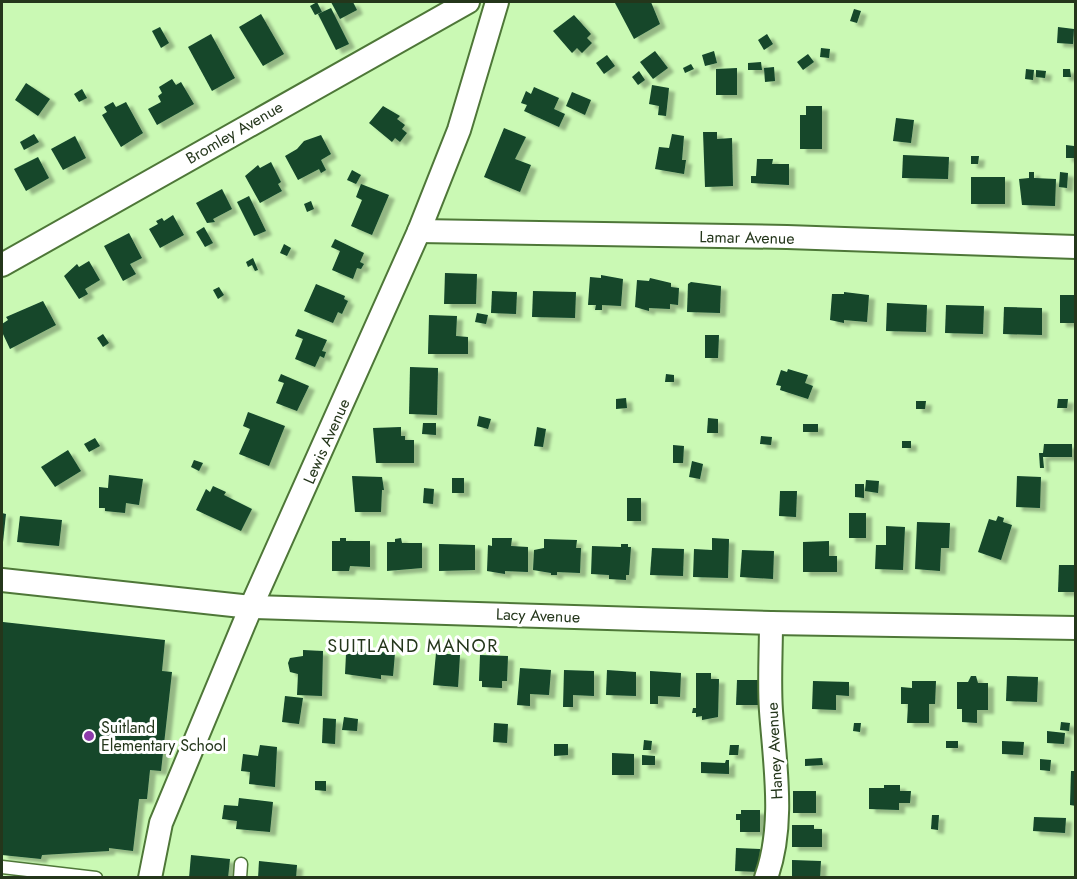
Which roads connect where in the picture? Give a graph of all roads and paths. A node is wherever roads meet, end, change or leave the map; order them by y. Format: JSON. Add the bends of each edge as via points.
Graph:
{"nodes":[{"id":1,"x":468,"y":2,"type":"edge"},
{"id":2,"x":497,"y":2,"type":"edge"},
{"id":3,"x":419,"y":231,"type":"junction"},
{"id":4,"x":1076,"y":247,"type":"edge"},
{"id":5,"x":2,"y":265,"type":"edge"},
{"id":6,"x":2,"y":580,"type":"edge"},
{"id":7,"x":251,"y":607,"type":"junction"},
{"id":8,"x":771,"y":623,"type":"junction"},
{"id":9,"x":1076,"y":628,"type":"edge"},
{"id":10,"x":241,"y":864,"type":"dead end"},
{"id":11,"x":2,"y":867,"type":"edge"},
{"id":12,"x":96,"y":878,"type":"edge"},
{"id":13,"x":150,"y":878,"type":"edge"},
{"id":14,"x":240,"y":878,"type":"edge"},
{"id":15,"x":766,"y":878,"type":"edge"}],
"edges":[{"from":1,"to":5,"type":"street","name":"Bromley Avenue"},
{"from":2,"to":3,"type":"street","name":"Lewis Avenue","via":[[459,130]]},
{"from":3,"to":4,"type":"street","name":"Lamar Avenue"},
{"from":3,"to":7,"type":"street","name":"Lewis Avenue"},
{"from":6,"to":7,"type":"street","name":"Lacy Avenue"},
{"from":7,"to":8,"type":"street","name":"Lacy Avenue"},
{"from":7,"to":13,"type":"street","name":"Lewis Avenue","via":[[161,823]]},
{"from":8,"to":9,"type":"street","name":"Lacy Avenue"},
{"from":8,"to":15,"type":"street","name":"Haney Avenue","via":[[777,809],[775,851]]},
{"from":10,"to":14,"type":"lane"},
{"from":11,"to":12,"type":"lane"}]}
